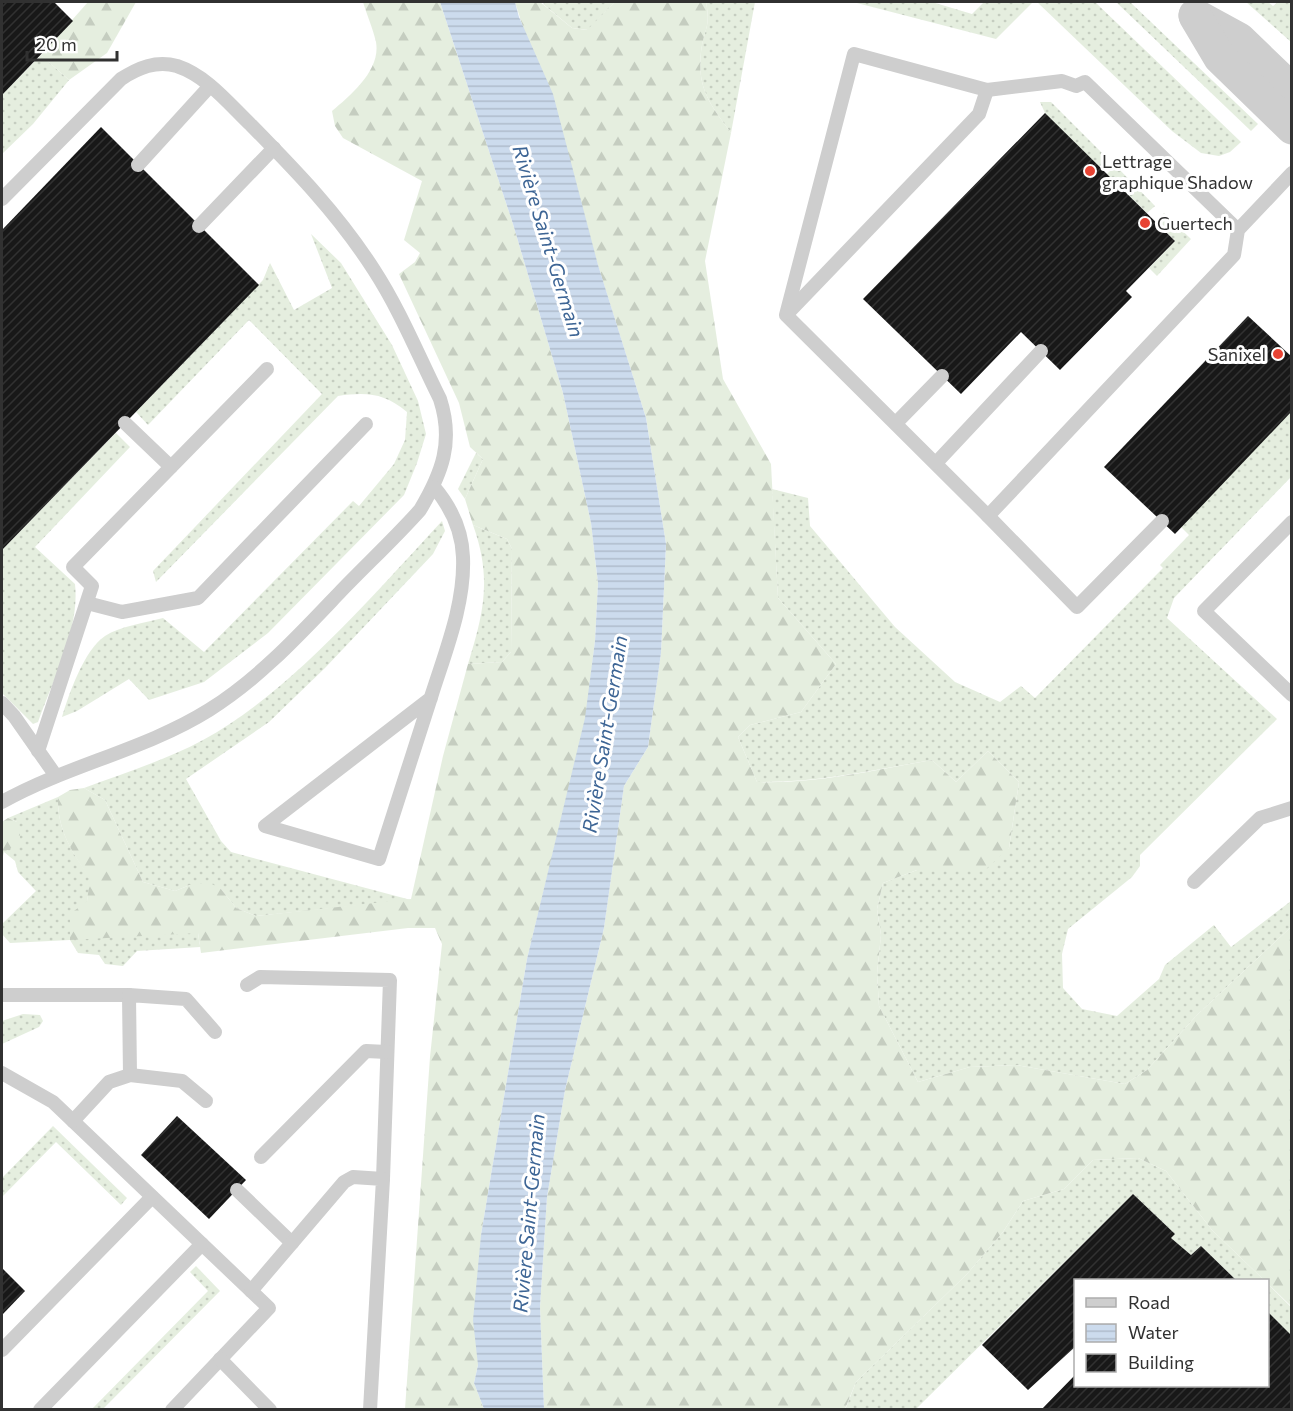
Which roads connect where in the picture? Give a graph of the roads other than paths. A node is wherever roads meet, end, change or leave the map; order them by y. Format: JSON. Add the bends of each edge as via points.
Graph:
{"nodes":[{"id":1,"x":1188,"y":9,"type":"edge"},
{"id":2,"x":210,"y":86,"type":"junction"},
{"id":3,"x":987,"y":90,"type":"junction"},
{"id":4,"x":1292,"y":90,"type":"edge"},
{"id":5,"x":1292,"y":128,"type":"edge"},
{"id":6,"x":273,"y":148,"type":"junction"},
{"id":7,"x":138,"y":165,"type":"dead end"},
{"id":8,"x":1292,"y":173,"type":"edge"},
{"id":9,"x":2,"y":199,"type":"edge"},
{"id":10,"x":199,"y":226,"type":"dead end"},
{"id":11,"x":1238,"y":230,"type":"junction"},
{"id":12,"x":786,"y":315,"type":"junction"},
{"id":13,"x":1041,"y":351,"type":"dead end"},
{"id":14,"x":267,"y":369,"type":"dead end"},
{"id":15,"x":942,"y":376,"type":"dead end"},
{"id":16,"x":125,"y":423,"type":"dead end"},
{"id":17,"x":896,"y":423,"type":"junction"},
{"id":18,"x":366,"y":424,"type":"dead end"},
{"id":19,"x":936,"y":463,"type":"junction"},
{"id":20,"x":171,"y":467,"type":"junction"},
{"id":21,"x":434,"y":487,"type":"junction"},
{"id":22,"x":988,"y":516,"type":"junction"},
{"id":23,"x":1162,"y":521,"type":"dead end"},
{"id":24,"x":1292,"y":522,"type":"edge"},
{"id":25,"x":87,"y":603,"type":"junction"},
{"id":26,"x":1289,"y":688,"type":"edge"},
{"id":27,"x":431,"y":698,"type":"junction"},
{"id":28,"x":2,"y":703,"type":"edge"},
{"id":29,"x":38,"y":751,"type":"junction"},
{"id":30,"x":56,"y":776,"type":"junction"},
{"id":31,"x":2,"y":802,"type":"edge"},
{"id":32,"x":1292,"y":808,"type":"edge"},
{"id":33,"x":1194,"y":882,"type":"dead end"},
{"id":34,"x":247,"y":985,"type":"dead end"},
{"id":35,"x":2,"y":995,"type":"edge"},
{"id":36,"x":129,"y":995,"type":"junction"},
{"id":37,"x":215,"y":1032,"type":"dead end"},
{"id":38,"x":387,"y":1052,"type":"junction"},
{"id":39,"x":2,"y":1074,"type":"edge"},
{"id":40,"x":130,"y":1075,"type":"junction"},
{"id":41,"x":206,"y":1101,"type":"dead end"},
{"id":42,"x":73,"y":1121,"type":"junction"},
{"id":43,"x":261,"y":1157,"type":"dead end"},
{"id":44,"x":383,"y":1179,"type":"junction"},
{"id":45,"x":237,"y":1190,"type":"dead end"},
{"id":46,"x":152,"y":1197,"type":"junction"},
{"id":47,"x":292,"y":1243,"type":"junction"},
{"id":48,"x":202,"y":1244,"type":"junction"},
{"id":49,"x":251,"y":1291,"type":"junction"},
{"id":50,"x":2,"y":1350,"type":"edge"},
{"id":51,"x":220,"y":1359,"type":"junction"},
{"id":52,"x":40,"y":1410,"type":"edge"},
{"id":53,"x":172,"y":1410,"type":"edge"},
{"id":54,"x":270,"y":1410,"type":"edge"},
{"id":55,"x":370,"y":1410,"type":"edge"}],
"edges":[{"from":1,"to":4,"type":"street","via":[[1239,39]]},
{"from":1,"to":5,"type":"street","via":[[1220,58]]},
{"from":2,"to":6,"type":"lane"},
{"from":2,"to":7,"type":"lane"},
{"from":2,"to":9,"type":"lane","via":[[178,67],[165,64],[132,71]]},
{"from":3,"to":11,"type":"lane","via":[[1062,81],[1076,86],[1085,82]]},
{"from":3,"to":12,"type":"lane","via":[[980,114]]},
{"from":3,"to":12,"type":"lane","via":[[854,54]]},
{"from":6,"to":10,"type":"lane"},
{"from":6,"to":21,"type":"lane","via":[[317,192],[375,271],[440,399],[448,436]]},
{"from":8,"to":11,"type":"lane"},
{"from":11,"to":22,"type":"lane","via":[[1234,255]]},
{"from":12,"to":17,"type":"lane"},
{"from":13,"to":19,"type":"lane"},
{"from":14,"to":20,"type":"lane"},
{"from":15,"to":17,"type":"lane"},
{"from":16,"to":20,"type":"lane"},
{"from":17,"to":19,"type":"lane"},
{"from":18,"to":25,"type":"lane","via":[[198,598],[122,612]]},
{"from":19,"to":22,"type":"lane"},
{"from":20,"to":25,"type":"lane","via":[[73,567],[92,586]]},
{"from":21,"to":27,"type":"lane","via":[[456,521],[463,556],[462,585],[453,627]]},
{"from":21,"to":30,"type":"lane","via":[[399,533],[280,654],[245,684],[170,730]]},
{"from":22,"to":23,"type":"lane","via":[[1077,607]]},
{"from":24,"to":26,"type":"lane","via":[[1204,611]]},
{"from":25,"to":29,"type":"lane"},
{"from":27,"to":27,"type":"lane","via":[[380,859],[265,826],[274,819]]},
{"from":28,"to":29,"type":"lane"},
{"from":29,"to":30,"type":"lane"},
{"from":30,"to":31,"type":"lane"},
{"from":32,"to":33,"type":"lane","via":[[1260,818]]},
{"from":34,"to":38,"type":"lane","via":[[260,977],[390,980]]},
{"from":35,"to":36,"type":"lane"},
{"from":36,"to":37,"type":"lane","via":[[186,999]]},
{"from":36,"to":40,"type":"lane"},
{"from":38,"to":43,"type":"lane","via":[[366,1051]]},
{"from":38,"to":44,"type":"lane"},
{"from":39,"to":42,"type":"lane","via":[[53,1102]]},
{"from":40,"to":41,"type":"lane","via":[[182,1081]]},
{"from":40,"to":42,"type":"lane","via":[[109,1082]]},
{"from":42,"to":46,"type":"lane"},
{"from":44,"to":47,"type":"lane","via":[[353,1178],[344,1182]]},
{"from":44,"to":55,"type":"lane"},
{"from":45,"to":47,"type":"lane"},
{"from":46,"to":48,"type":"lane"},
{"from":46,"to":50,"type":"lane"},
{"from":47,"to":49,"type":"lane"},
{"from":48,"to":49,"type":"lane"},
{"from":48,"to":52,"type":"lane"},
{"from":49,"to":51,"type":"lane","via":[[269,1308]]},
{"from":51,"to":53,"type":"lane"},
{"from":51,"to":54,"type":"lane"}]}
